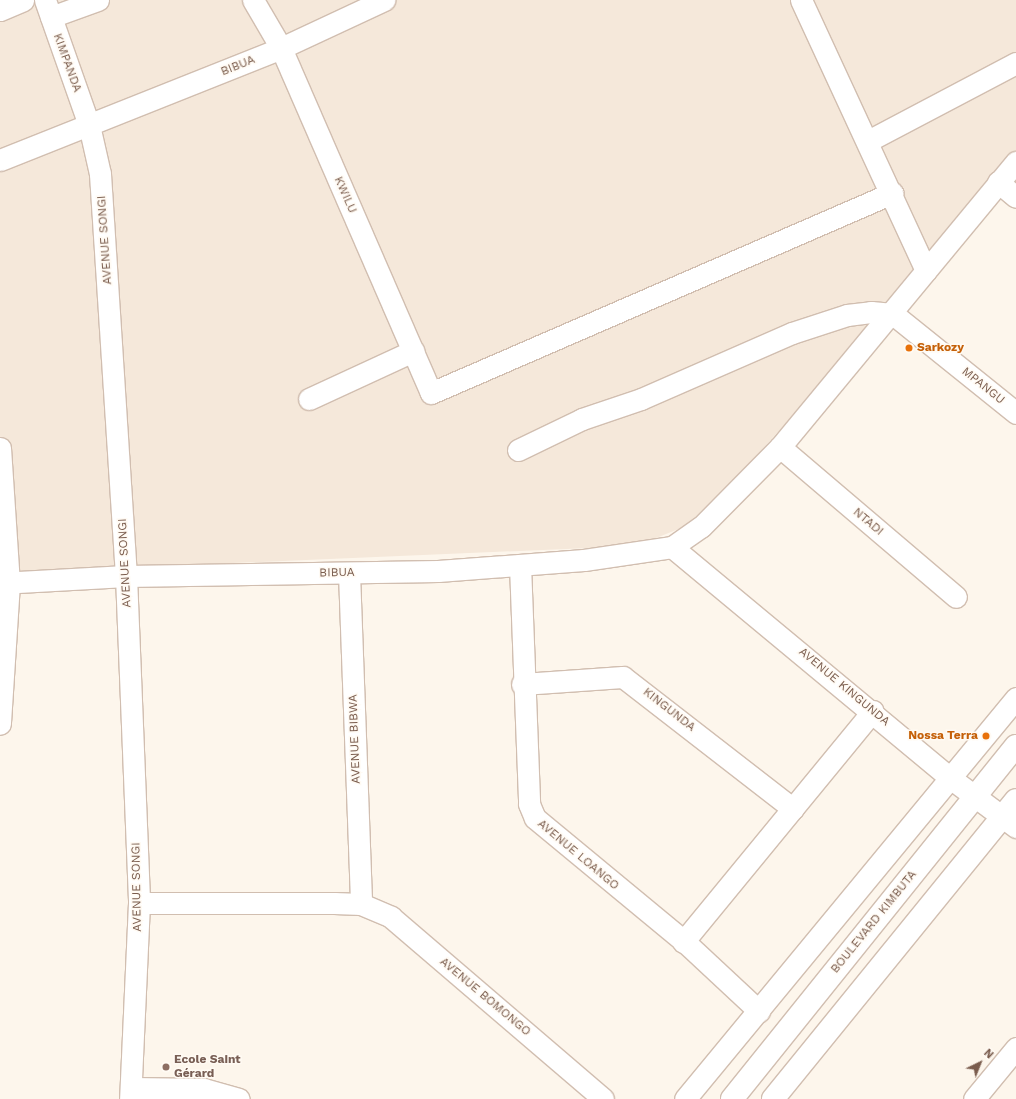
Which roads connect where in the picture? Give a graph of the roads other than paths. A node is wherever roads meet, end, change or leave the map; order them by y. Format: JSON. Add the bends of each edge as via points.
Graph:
{"nodes":[{"id":1,"x":23,"y":0,"type":"edge"},
{"id":2,"x":98,"y":0,"type":"edge"},
{"id":3,"x":253,"y":0,"type":"edge"},
{"id":4,"x":384,"y":0,"type":"edge"},
{"id":5,"x":801,"y":0,"type":"edge"},
{"id":6,"x":48,"y":9,"type":"edge"},
{"id":7,"x":0,"y":10,"type":"edge"},
{"id":8,"x":281,"y":48,"type":"junction"},
{"id":9,"x":1016,"y":62,"type":"edge"},
{"id":10,"x":89,"y":125,"type":"junction"},
{"id":11,"x":868,"y":141,"type":"junction"},
{"id":12,"x":0,"y":160,"type":"edge"},
{"id":13,"x":1016,"y":162,"type":"edge"},
{"id":14,"x":998,"y":182,"type":"junction"},
{"id":15,"x":892,"y":193,"type":"junction"},
{"id":16,"x":1016,"y":197,"type":"edge"},
{"id":17,"x":926,"y":270,"type":"junction"},
{"id":18,"x":894,"y":314,"type":"junction"},
{"id":19,"x":412,"y":351,"type":"junction"},
{"id":20,"x":309,"y":399,"type":"dead end"},
{"id":21,"x":1016,"y":413,"type":"edge"},
{"id":22,"x":780,"y":447,"type":"junction"},
{"id":23,"x":0,"y":448,"type":"edge"},
{"id":24,"x":518,"y":450,"type":"dead end"},
{"id":25,"x":672,"y":547,"type":"junction"},
{"id":26,"x":520,"y":565,"type":"junction"},
{"id":27,"x":349,"y":573,"type":"junction"},
{"id":28,"x":126,"y":576,"type":"junction"},
{"id":29,"x":4,"y":583,"type":"edge"},
{"id":30,"x":956,"y":597,"type":"dead end"},
{"id":31,"x":522,"y":684,"type":"junction"},
{"id":32,"x":1016,"y":698,"type":"edge"},
{"id":33,"x":873,"y":711,"type":"junction"},
{"id":34,"x":0,"y":724,"type":"edge"},
{"id":35,"x":1016,"y":746,"type":"edge"},
{"id":36,"x":949,"y":777,"type":"junction"},
{"id":37,"x":974,"y":796,"type":"junction"},
{"id":38,"x":1016,"y":800,"type":"edge"},
{"id":39,"x":792,"y":809,"type":"junction"},
{"id":40,"x":1009,"y":822,"type":"edge"},
{"id":41,"x":139,"y":902,"type":"junction"},
{"id":42,"x":361,"y":904,"type":"junction"},
{"id":43,"x":683,"y":942,"type":"junction"},
{"id":44,"x":759,"y":1011,"type":"junction"},
{"id":45,"x":1016,"y":1048,"type":"edge"},
{"id":46,"x":131,"y":1094,"type":"edge"},
{"id":47,"x":239,"y":1099,"type":"edge"},
{"id":48,"x":603,"y":1099,"type":"edge"},
{"id":49,"x":685,"y":1099,"type":"edge"},
{"id":50,"x":732,"y":1099,"type":"edge"},
{"id":51,"x":773,"y":1099,"type":"edge"},
{"id":52,"x":974,"y":1099,"type":"edge"}],
"edges":[{"from":1,"to":7,"type":"street"},
{"from":2,"to":6,"type":"street"},
{"from":3,"to":8,"type":"street","name":"KWILU"},
{"from":4,"to":8,"type":"street","name":"BIBUA"},
{"from":5,"to":11,"type":"street"},
{"from":6,"to":10,"type":"street","name":"KIMPANDA"},
{"from":8,"to":10,"type":"street","name":"BIBUA"},
{"from":8,"to":19,"type":"street","name":"KWILU"},
{"from":9,"to":11,"type":"street"},
{"from":10,"to":12,"type":"street"},
{"from":10,"to":28,"type":"street","name":"AVENUE SONGI","via":[[100,174]]},
{"from":11,"to":15,"type":"street"},
{"from":13,"to":14,"type":"street"},
{"from":14,"to":16,"type":"street"},
{"from":14,"to":17,"type":"street"},
{"from":15,"to":17,"type":"street"},
{"from":15,"to":19,"type":"street","name":"KWILU","via":[[431,393]]},
{"from":17,"to":18,"type":"street"},
{"from":18,"to":21,"type":"street","name":"MPANGU"},
{"from":18,"to":22,"type":"street"},
{"from":18,"to":24,"type":"street","via":[[847,316],[792,333],[641,399],[582,419]]},
{"from":19,"to":20,"type":"street"},
{"from":22,"to":25,"type":"street","via":[[701,527]]},
{"from":22,"to":30,"type":"street","name":"NTADI"},
{"from":23,"to":29,"type":"street"},
{"from":25,"to":26,"type":"street","name":"BIBUA","via":[[633,555]]},
{"from":25,"to":33,"type":"street","name":"AVENUE KINGUNDA"},
{"from":26,"to":27,"type":"street","name":"BIBUA"},
{"from":26,"to":31,"type":"street","name":"AVENUE LOANGO"},
{"from":27,"to":28,"type":"street","name":"BIBUA"},
{"from":27,"to":42,"type":"street","name":"AVENUE BIBWA"},
{"from":28,"to":29,"type":"street","name":"BIBUA"},
{"from":28,"to":41,"type":"street","name":"AVENUE SONGI"},
{"from":29,"to":34,"type":"street"},
{"from":31,"to":39,"type":"street","name":"KINGUNDA","via":[[623,677]]},
{"from":31,"to":43,"type":"street","name":"AVENUE LOANGO","via":[[529,804],[535,818]]},
{"from":32,"to":36,"type":"street"},
{"from":33,"to":36,"type":"street","name":"AVENUE KINGUNDA"},
{"from":33,"to":39,"type":"street"},
{"from":35,"to":37,"type":"street","name":"BOULEVARD KIMBUTA"},
{"from":36,"to":37,"type":"street","name":"AVENUE KINGUNDA"},
{"from":36,"to":44,"type":"street"},
{"from":37,"to":40,"type":"street","name":"AVENUE KINGUNDA"},
{"from":37,"to":50,"type":"street","name":"BOULEVARD KIMBUTA"},
{"from":38,"to":40,"type":"street"},
{"from":39,"to":43,"type":"street"},
{"from":40,"to":51,"type":"street"},
{"from":41,"to":42,"type":"street"},
{"from":41,"to":46,"type":"street","name":"AVENUE SONGI"},
{"from":42,"to":48,"type":"street","name":"AVENUE BOMONGO","via":[[391,917]]},
{"from":43,"to":44,"type":"street","name":"AVENUE LOANGO"},
{"from":44,"to":49,"type":"street"},
{"from":45,"to":52,"type":"street"},
{"from":46,"to":47,"type":"street","via":[[204,1089]]}]}
